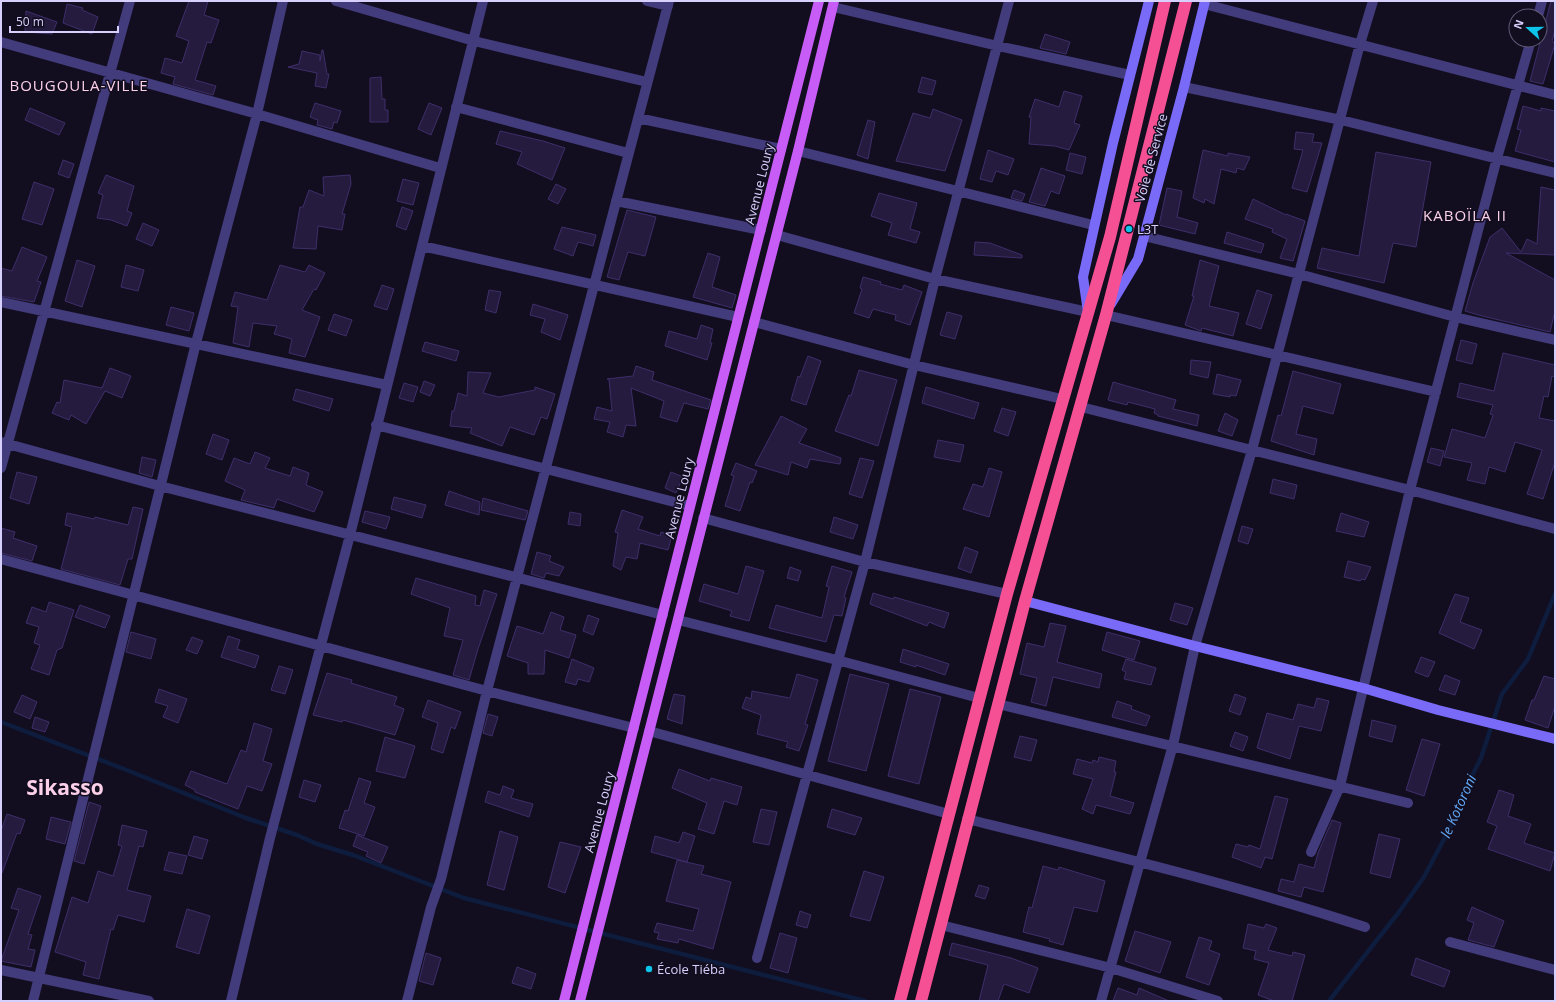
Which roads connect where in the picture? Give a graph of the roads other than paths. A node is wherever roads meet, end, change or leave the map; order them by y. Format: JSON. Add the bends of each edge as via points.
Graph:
{"nodes":[{"id":1,"x":130,"y":1,"type":"edge"},
{"id":2,"x":283,"y":1,"type":"edge"},
{"id":3,"x":336,"y":1,"type":"edge"},
{"id":4,"x":483,"y":1,"type":"edge"},
{"id":5,"x":647,"y":1,"type":"edge"},
{"id":6,"x":818,"y":1,"type":"edge"},
{"id":7,"x":1009,"y":1,"type":"edge"},
{"id":8,"x":1149,"y":1,"type":"edge"},
{"id":9,"x":1165,"y":1,"type":"edge"},
{"id":10,"x":1186,"y":1,"type":"edge"},
{"id":11,"x":1373,"y":1,"type":"edge"},
{"id":12,"x":668,"y":3,"type":"edge"},
{"id":13,"x":1204,"y":3,"type":"edge"},
{"id":14,"x":833,"y":4,"type":"edge"},
{"id":15,"x":474,"y":41,"type":"junction"},
{"id":16,"x":1,"y":42,"type":"edge"},
{"id":17,"x":1360,"y":44,"type":"junction"},
{"id":18,"x":998,"y":46,"type":"junction"},
{"id":19,"x":1529,"y":48,"type":"edge"},
{"id":20,"x":111,"y":73,"type":"junction"},
{"id":21,"x":1130,"y":75,"type":"junction"},
{"id":22,"x":648,"y":82,"type":"junction"},
{"id":23,"x":1518,"y":86,"type":"junction"},
{"id":24,"x":1184,"y":87,"type":"junction"},
{"id":25,"x":1555,"y":95,"type":"edge"},
{"id":26,"x":456,"y":107,"type":"junction"},
{"id":27,"x":257,"y":114,"type":"junction"},
{"id":28,"x":638,"y":118,"type":"junction"},
{"id":29,"x":1341,"y":120,"type":"junction"},
{"id":30,"x":781,"y":149,"type":"junction"},
{"id":31,"x":798,"y":151,"type":"junction"},
{"id":32,"x":628,"y":153,"type":"junction"},
{"id":33,"x":1497,"y":158,"type":"junction"},
{"id":34,"x":440,"y":168,"type":"junction"},
{"id":35,"x":1555,"y":173,"type":"edge"},
{"id":36,"x":960,"y":192,"type":"junction"},
{"id":37,"x":616,"y":201,"type":"junction"},
{"id":38,"x":1093,"y":225,"type":"junction"},
{"id":39,"x":761,"y":230,"type":"junction"},
{"id":40,"x":776,"y":235,"type":"junction"},
{"id":41,"x":1144,"y":236,"type":"junction"},
{"id":42,"x":422,"y":246,"type":"junction"},
{"id":43,"x":1299,"y":274,"type":"junction"},
{"id":44,"x":935,"y":279,"type":"junction"},
{"id":45,"x":594,"y":284,"type":"junction"},
{"id":46,"x":1,"y":302,"type":"edge"},
{"id":47,"x":44,"y":312,"type":"junction"},
{"id":48,"x":1088,"y":312,"type":"junction"},
{"id":49,"x":1106,"y":315,"type":"junction"},
{"id":50,"x":738,"y":317,"type":"junction"},
{"id":51,"x":1455,"y":317,"type":"junction"},
{"id":52,"x":754,"y":322,"type":"junction"},
{"id":53,"x":1555,"y":340,"type":"edge"},
{"id":54,"x":196,"y":343,"type":"junction"},
{"id":55,"x":1278,"y":356,"type":"junction"},
{"id":56,"x":914,"y":365,"type":"junction"},
{"id":57,"x":387,"y":385,"type":"junction"},
{"id":58,"x":1436,"y":392,"type":"junction"},
{"id":59,"x":1062,"y":399,"type":"junction"},
{"id":60,"x":1081,"y":407,"type":"junction"},
{"id":61,"x":376,"y":425,"type":"junction"},
{"id":62,"x":4,"y":442,"type":"edge"},
{"id":63,"x":1252,"y":450,"type":"junction"},
{"id":64,"x":1,"y":468,"type":"edge"},
{"id":65,"x":545,"y":469,"type":"junction"},
{"id":66,"x":160,"y":486,"type":"junction"},
{"id":67,"x":1410,"y":490,"type":"junction"},
{"id":68,"x":690,"y":506,"type":"junction"},
{"id":69,"x":703,"y":518,"type":"junction"},
{"id":70,"x":1555,"y":529,"type":"edge"},
{"id":71,"x":350,"y":535,"type":"junction"},
{"id":72,"x":1,"y":559,"type":"edge"},
{"id":73,"x":865,"y":562,"type":"junction"},
{"id":74,"x":518,"y":578,"type":"junction"},
{"id":75,"x":134,"y":594,"type":"junction"},
{"id":76,"x":1007,"y":594,"type":"junction"},
{"id":77,"x":1025,"y":601,"type":"junction"},
{"id":78,"x":663,"y":615,"type":"junction"},
{"id":79,"x":678,"y":620,"type":"junction"},
{"id":80,"x":321,"y":644,"type":"junction"},
{"id":81,"x":1196,"y":646,"type":"junction"},
{"id":82,"x":837,"y":660,"type":"junction"},
{"id":83,"x":1363,"y":688,"type":"junction"},
{"id":84,"x":487,"y":691,"type":"junction"},
{"id":85,"x":979,"y":698,"type":"junction"},
{"id":86,"x":998,"y":704,"type":"junction"},
{"id":87,"x":634,"y":728,"type":"junction"},
{"id":88,"x":649,"y":732,"type":"junction"},
{"id":89,"x":1555,"y":739,"type":"edge"},
{"id":90,"x":1172,"y":746,"type":"junction"},
{"id":91,"x":806,"y":774,"type":"junction"},
{"id":92,"x":1340,"y":786,"type":"junction"},
{"id":93,"x":1408,"y":803,"type":"dead end"},
{"id":94,"x":949,"y":814,"type":"junction"},
{"id":95,"x":967,"y":819,"type":"junction"},
{"id":96,"x":1311,"y":852,"type":"dead end"},
{"id":97,"x":1141,"y":861,"type":"junction"},
{"id":98,"x":941,"y":925,"type":"junction"},
{"id":99,"x":1365,"y":927,"type":"dead end"},
{"id":100,"x":1450,"y":942,"type":"dead end"},
{"id":101,"x":757,"y":958,"type":"dead end"},
{"id":102,"x":1111,"y":968,"type":"junction"},
{"id":103,"x":1,"y":970,"type":"edge"},
{"id":104,"x":1555,"y":970,"type":"edge"},
{"id":105,"x":38,"y":978,"type":"junction"},
{"id":106,"x":902,"y":997,"type":"edge"},
{"id":107,"x":921,"y":999,"type":"edge"},
{"id":108,"x":32,"y":1001,"type":"edge"},
{"id":109,"x":149,"y":1001,"type":"edge"},
{"id":110,"x":231,"y":1001,"type":"edge"},
{"id":111,"x":407,"y":1001,"type":"edge"},
{"id":112,"x":564,"y":1001,"type":"edge"},
{"id":113,"x":580,"y":1001,"type":"edge"},
{"id":114,"x":1101,"y":1001,"type":"edge"},
{"id":115,"x":1218,"y":1001,"type":"edge"}],
"edges":[{"from":1,"to":20,"type":"street"},
{"from":2,"to":27,"type":"street"},
{"from":3,"to":15,"type":"street"},
{"from":4,"to":15,"type":"street"},
{"from":5,"to":12,"type":"street"},
{"from":6,"to":30,"type":"main road","name":"Avenue Loury"},
{"from":7,"to":18,"type":"street"},
{"from":8,"to":21,"type":"main road"},
{"from":9,"to":48,"type":"highway","via":[[1110,237]]},
{"from":10,"to":49,"type":"highway"},
{"from":11,"to":17,"type":"street"},
{"from":12,"to":22,"type":"street"},
{"from":13,"to":17,"type":"street"},
{"from":13,"to":24,"type":"main road","name":"Voie de Service"},
{"from":14,"to":18,"type":"street"},
{"from":14,"to":31,"type":"main road"},
{"from":15,"to":22,"type":"street"},
{"from":15,"to":26,"type":"street"},
{"from":16,"to":20,"type":"street"},
{"from":17,"to":23,"type":"street"},
{"from":17,"to":29,"type":"street"},
{"from":18,"to":21,"type":"street"},
{"from":18,"to":36,"type":"street"},
{"from":19,"to":23,"type":"street"},
{"from":20,"to":27,"type":"street"},
{"from":20,"to":47,"type":"street"},
{"from":21,"to":38,"type":"main road"},
{"from":22,"to":28,"type":"street"},
{"from":23,"to":25,"type":"street"},
{"from":23,"to":33,"type":"street"},
{"from":24,"to":29,"type":"street"},
{"from":24,"to":41,"type":"main road","name":"Voie de Service"},
{"from":26,"to":32,"type":"street"},
{"from":26,"to":34,"type":"street"},
{"from":27,"to":34,"type":"street"},
{"from":27,"to":54,"type":"street"},
{"from":28,"to":30,"type":"street"},
{"from":28,"to":32,"type":"street"},
{"from":29,"to":33,"type":"street"},
{"from":29,"to":43,"type":"street"},
{"from":30,"to":39,"type":"main road","name":"Avenue Loury"},
{"from":31,"to":36,"type":"street"},
{"from":31,"to":40,"type":"main road"},
{"from":32,"to":37,"type":"street"},
{"from":33,"to":35,"type":"street"},
{"from":33,"to":51,"type":"street"},
{"from":34,"to":42,"type":"street"},
{"from":36,"to":38,"type":"street"},
{"from":36,"to":44,"type":"street"},
{"from":37,"to":39,"type":"street"},
{"from":37,"to":45,"type":"street"},
{"from":38,"to":48,"type":"main road","via":[[1083,277]]},
{"from":39,"to":50,"type":"main road","name":"Avenue Loury"},
{"from":40,"to":44,"type":"street"},
{"from":40,"to":52,"type":"main road"},
{"from":41,"to":43,"type":"street"},
{"from":41,"to":49,"type":"main road","name":"Voie de Service","via":[[1138,259]]},
{"from":42,"to":45,"type":"street"},
{"from":42,"to":57,"type":"street"},
{"from":43,"to":51,"type":"street"},
{"from":43,"to":55,"type":"street"},
{"from":44,"to":48,"type":"street"},
{"from":44,"to":56,"type":"street"},
{"from":45,"to":50,"type":"street"},
{"from":45,"to":65,"type":"street"},
{"from":46,"to":47,"type":"street"},
{"from":47,"to":54,"type":"street"},
{"from":47,"to":62,"type":"street"},
{"from":48,"to":59,"type":"highway"},
{"from":49,"to":55,"type":"street"},
{"from":49,"to":60,"type":"highway"},
{"from":50,"to":68,"type":"main road","name":"Avenue Loury"},
{"from":51,"to":53,"type":"street"},
{"from":51,"to":58,"type":"street"},
{"from":52,"to":56,"type":"street"},
{"from":52,"to":69,"type":"main road"},
{"from":54,"to":57,"type":"street"},
{"from":54,"to":66,"type":"street"},
{"from":55,"to":58,"type":"street"},
{"from":55,"to":63,"type":"street"},
{"from":56,"to":59,"type":"street"},
{"from":56,"to":73,"type":"street"},
{"from":57,"to":61,"type":"street"},
{"from":58,"to":67,"type":"street"},
{"from":59,"to":76,"type":"highway"},
{"from":60,"to":63,"type":"street"},
{"from":60,"to":77,"type":"highway"},
{"from":61,"to":65,"type":"street"},
{"from":61,"to":71,"type":"street"},
{"from":62,"to":64,"type":"street"},
{"from":62,"to":66,"type":"street"},
{"from":63,"to":67,"type":"street"},
{"from":63,"to":81,"type":"street"},
{"from":65,"to":68,"type":"street"},
{"from":65,"to":74,"type":"street"},
{"from":66,"to":71,"type":"street"},
{"from":66,"to":75,"type":"street"},
{"from":67,"to":70,"type":"street"},
{"from":67,"to":83,"type":"street"},
{"from":68,"to":78,"type":"main road","name":"Avenue Loury"},
{"from":69,"to":73,"type":"street"},
{"from":69,"to":79,"type":"main road"},
{"from":71,"to":74,"type":"street"},
{"from":71,"to":80,"type":"street"},
{"from":72,"to":75,"type":"street"},
{"from":73,"to":76,"type":"street"},
{"from":73,"to":82,"type":"street"},
{"from":74,"to":78,"type":"street"},
{"from":74,"to":84,"type":"street"},
{"from":75,"to":80,"type":"street"},
{"from":75,"to":105,"type":"street"},
{"from":76,"to":85,"type":"highway"},
{"from":77,"to":81,"type":"main road"},
{"from":77,"to":86,"type":"highway"},
{"from":78,"to":87,"type":"main road","name":"Avenue Loury"},
{"from":79,"to":82,"type":"street"},
{"from":79,"to":88,"type":"main road"},
{"from":80,"to":84,"type":"street"},
{"from":80,"to":110,"type":"street","via":[[270,838]]},
{"from":81,"to":83,"type":"main road"},
{"from":81,"to":90,"type":"street"},
{"from":82,"to":85,"type":"street"},
{"from":82,"to":91,"type":"street"},
{"from":83,"to":89,"type":"main road","via":[[1438,710]]},
{"from":83,"to":92,"type":"street"},
{"from":84,"to":87,"type":"street"},
{"from":84,"to":111,"type":"street","via":[[441,879],[431,907]]},
{"from":85,"to":94,"type":"highway"},
{"from":86,"to":90,"type":"street"},
{"from":86,"to":95,"type":"highway"},
{"from":87,"to":112,"type":"main road","name":"Avenue Loury"},
{"from":88,"to":91,"type":"street"},
{"from":88,"to":113,"type":"main road"},
{"from":90,"to":92,"type":"street"},
{"from":90,"to":97,"type":"street"},
{"from":91,"to":94,"type":"street"},
{"from":91,"to":101,"type":"street"},
{"from":92,"to":93,"type":"street"},
{"from":92,"to":96,"type":"street"},
{"from":94,"to":106,"type":"highway"},
{"from":95,"to":97,"type":"street"},
{"from":95,"to":98,"type":"highway"},
{"from":97,"to":99,"type":"street","via":[[1303,906]]},
{"from":97,"to":102,"type":"street"},
{"from":98,"to":102,"type":"street"},
{"from":98,"to":107,"type":"highway"},
{"from":100,"to":104,"type":"street"},
{"from":102,"to":114,"type":"street"},
{"from":102,"to":115,"type":"street"},
{"from":103,"to":105,"type":"street"},
{"from":105,"to":108,"type":"street"},
{"from":105,"to":109,"type":"street"}]}
